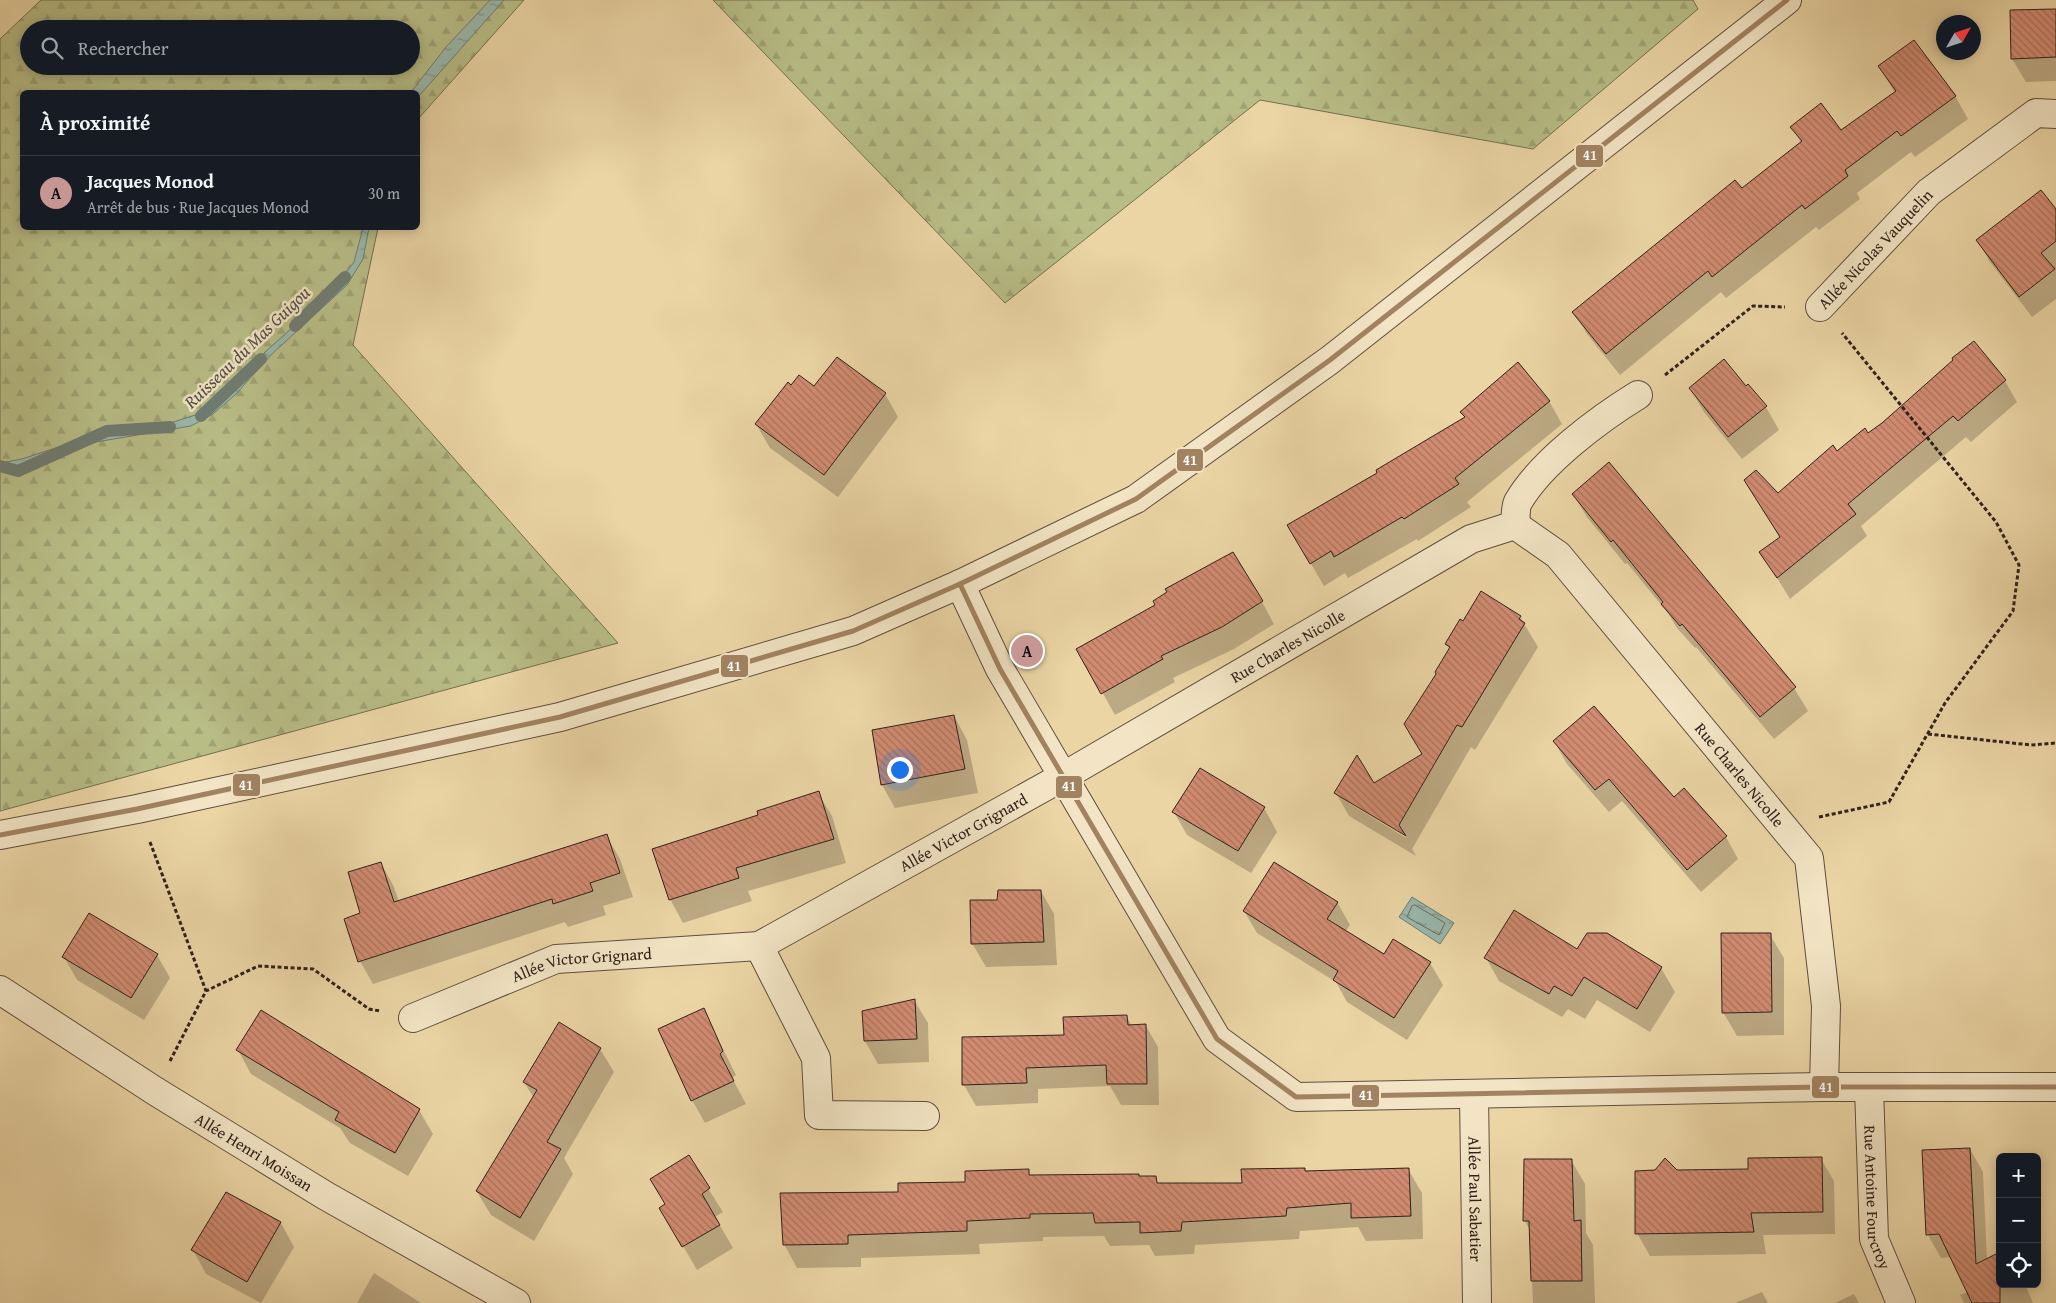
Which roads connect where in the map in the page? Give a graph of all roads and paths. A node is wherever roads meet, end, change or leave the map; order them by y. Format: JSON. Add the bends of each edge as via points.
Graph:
{"nodes":[{"id":1,"x":1787,"y":0,"type":"edge"},
{"id":2,"x":2056,"y":114,"type":"edge"},
{"id":3,"x":1820,"y":307,"type":"junction"},
{"id":4,"x":1638,"y":395,"type":"joint"},
{"id":5,"x":1515,"y":525,"type":"junction"},
{"id":6,"x":960,"y":584,"type":"junction"},
{"id":7,"x":1928,"y":734,"type":"junction"},
{"id":8,"x":2056,"y":743,"type":"edge"},
{"id":9,"x":1064,"y":776,"type":"junction"},
{"id":10,"x":137,"y":808,"type":"junction"},
{"id":11,"x":1787,"y":832,"type":"junction"},
{"id":12,"x":0,"y":835,"type":"edge"},
{"id":13,"x":759,"y":946,"type":"junction"},
{"id":14,"x":0,"y":990,"type":"edge"},
{"id":15,"x":206,"y":991,"type":"junction"},
{"id":16,"x":413,"y":1018,"type":"joint"},
{"id":17,"x":2056,"y":1087,"type":"edge"},
{"id":18,"x":1824,"y":1088,"type":"junction"},
{"id":19,"x":1869,"y":1088,"type":"junction"},
{"id":20,"x":155,"y":1091,"type":"junction"},
{"id":21,"x":1474,"y":1094,"type":"junction"},
{"id":22,"x":925,"y":1116,"type":"dead end"},
{"id":23,"x":516,"y":1303,"type":"edge"},
{"id":24,"x":1476,"y":1303,"type":"edge"},
{"id":25,"x":1901,"y":1303,"type":"edge"}],
"edges":[{"from":1,"to":6,"type":"street","via":[[1330,360],[1136,499]]},
{"from":2,"to":3,"type":"street","name":"Allée Nicolas Vauquelin","via":[[2036,113],[1929,192]]},
{"from":3,"to":4,"type":"path","name":"Allée Nicolas Vauquelin","via":[[1753,306]]},
{"from":3,"to":7,"type":"path","via":[[1996,522],[2019,565],[2013,611],[1945,703]]},
{"from":4,"to":5,"type":"street","via":[[1612,411],[1548,465],[1517,504]]},
{"from":5,"to":9,"type":"street","name":"Rue Charles Nicolle","via":[[1470,539]]},
{"from":5,"to":11,"type":"street","name":"Rue Charles Nicolle","via":[[1558,555]]},
{"from":6,"to":9,"type":"street","via":[[1000,670]]},
{"from":6,"to":10,"type":"street","via":[[852,631],[560,717]]},
{"from":7,"to":8,"type":"path","via":[[2031,745]]},
{"from":7,"to":11,"type":"path","via":[[1889,802],[1824,814]]},
{"from":9,"to":13,"type":"street","name":"Allée Victor Grignard"},
{"from":9,"to":21,"type":"street","via":[[1217,1039],[1296,1097]]},
{"from":10,"to":12,"type":"street"},
{"from":10,"to":15,"type":"path"},
{"from":11,"to":18,"type":"street","name":"Rue Charles Nicolle","via":[[1809,858],[1826,1006]]},
{"from":13,"to":16,"type":"street","name":"Allée Victor Grignard","via":[[556,959]]},
{"from":13,"to":22,"type":"street","via":[[816,1058],[819,1115]]},
{"from":14,"to":20,"type":"street","name":"Allée Henri Moissan"},
{"from":15,"to":16,"type":"path","via":[[258,966],[313,969],[368,1009]]},
{"from":15,"to":20,"type":"path"},
{"from":17,"to":19,"type":"street"},
{"from":18,"to":19,"type":"street"},
{"from":18,"to":21,"type":"street"},
{"from":19,"to":25,"type":"street","name":"Rue Antoine Fourcroy","via":[[1874,1240]]},
{"from":20,"to":23,"type":"street","name":"Allée Henri Moissan","via":[[326,1196]]},
{"from":21,"to":24,"type":"street","name":"Allée Paul Sabatier"}]}
